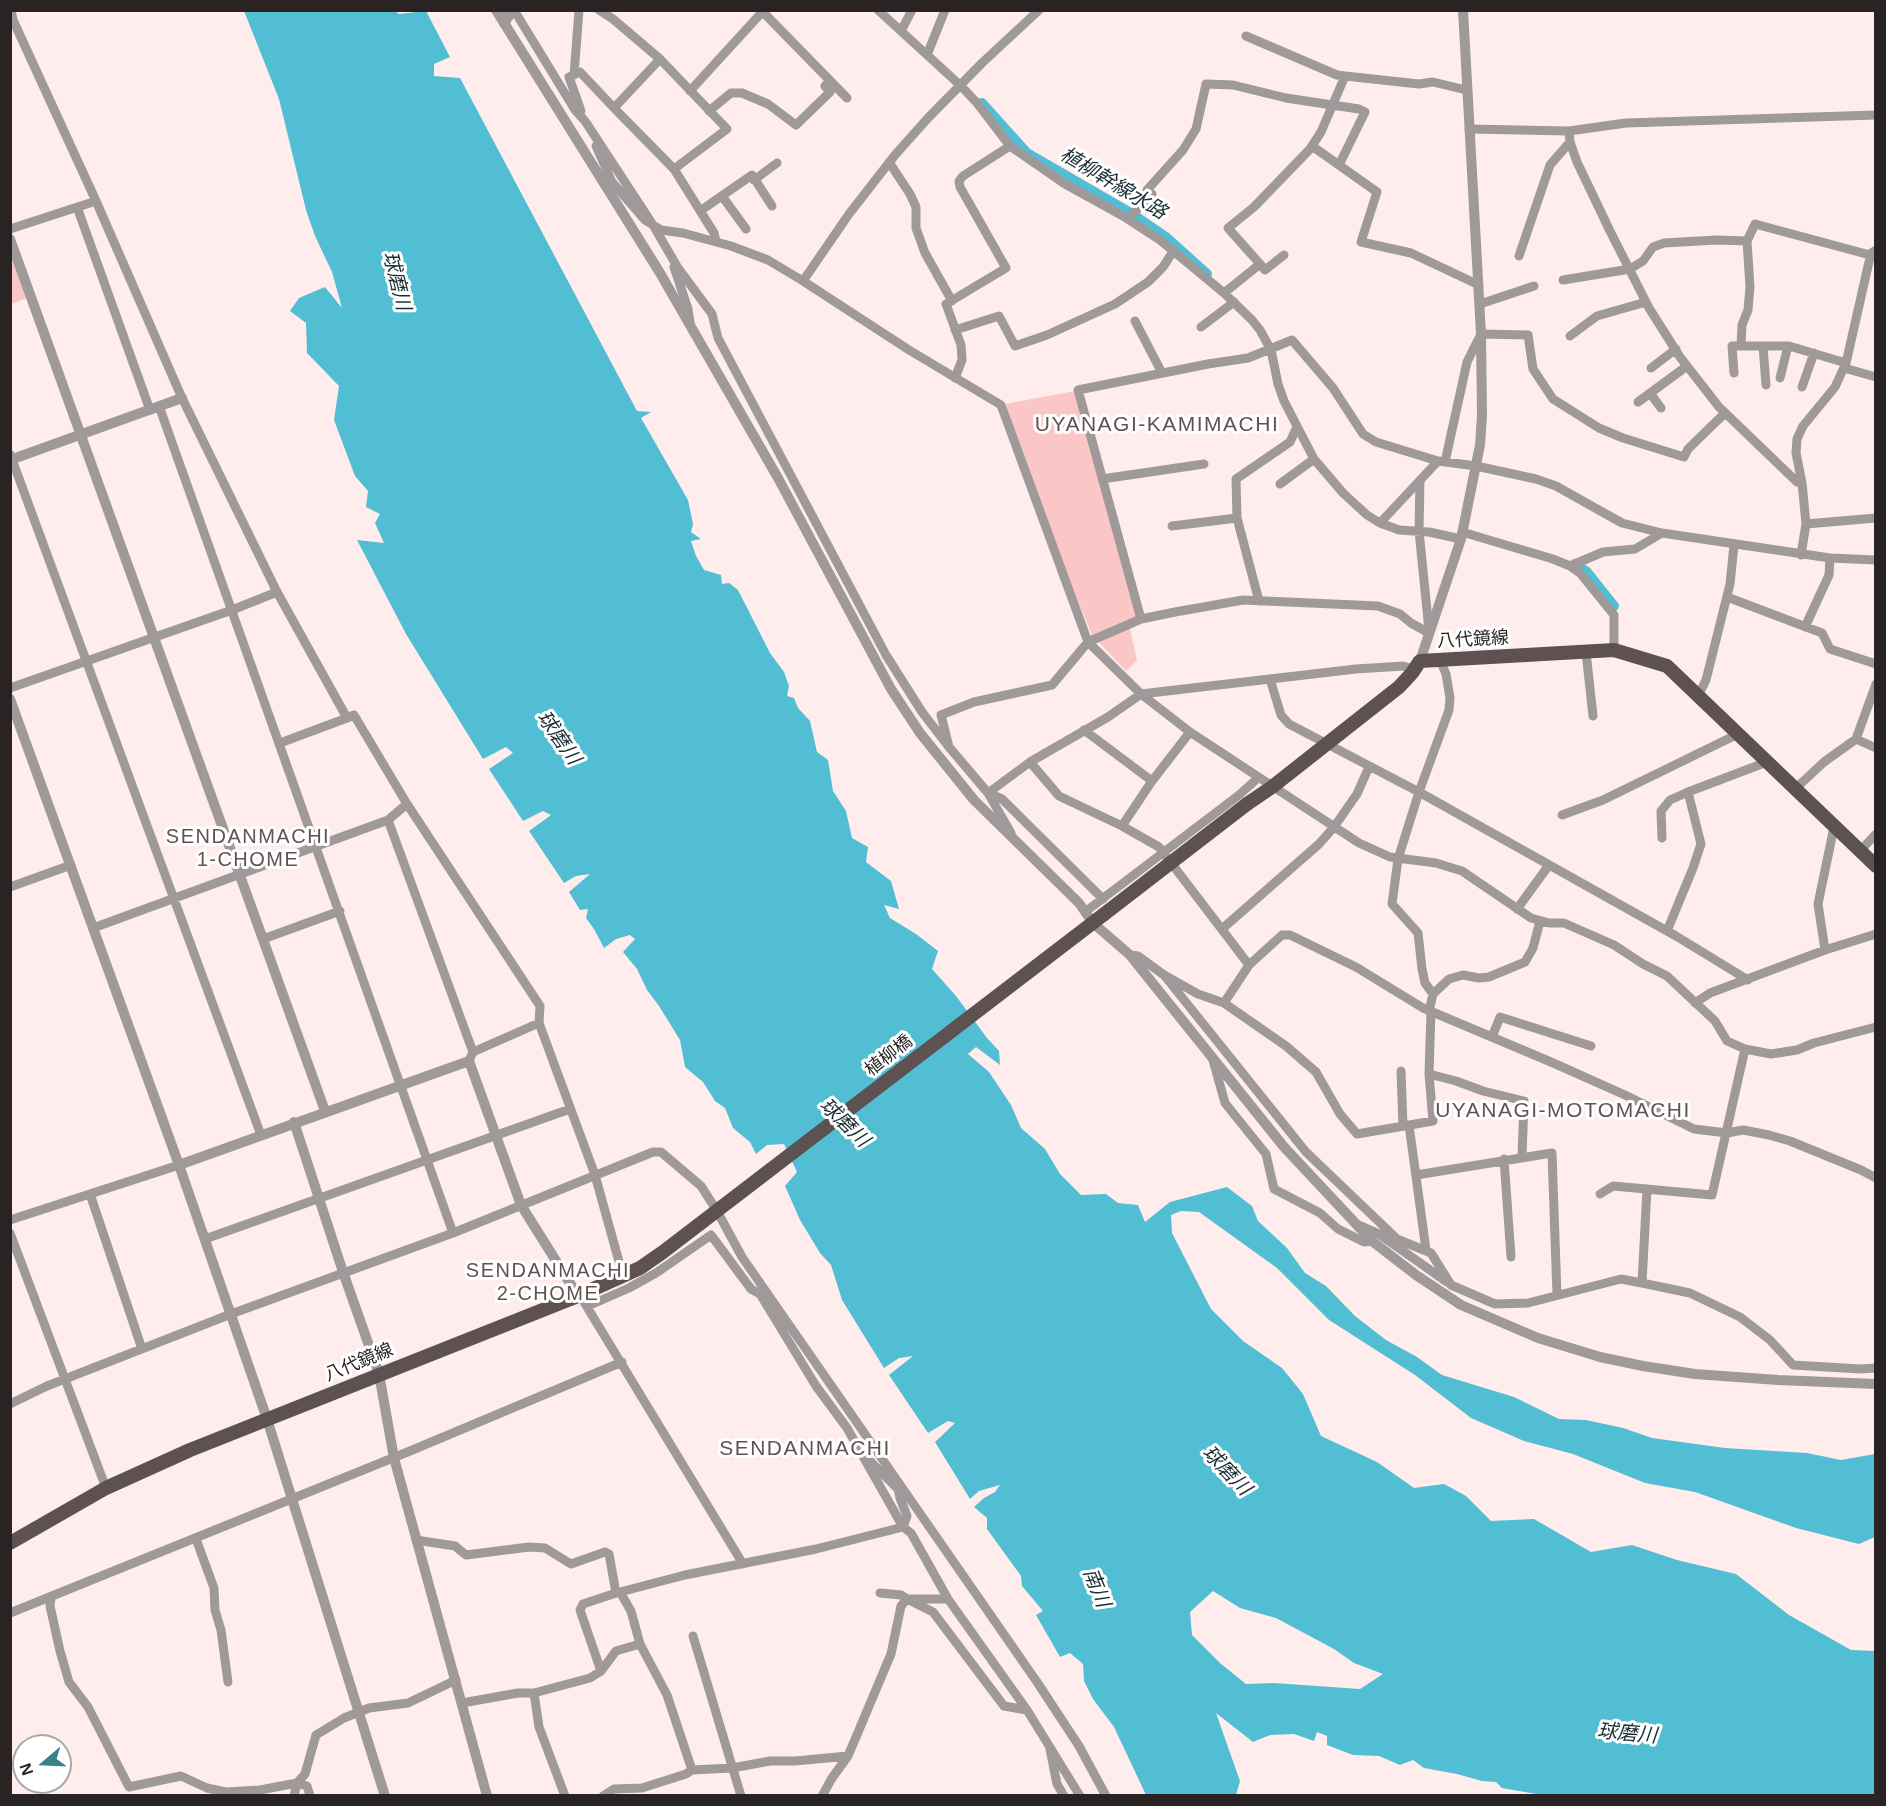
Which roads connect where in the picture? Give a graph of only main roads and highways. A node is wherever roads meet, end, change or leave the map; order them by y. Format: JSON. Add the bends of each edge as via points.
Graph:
{"nodes":[{"id":1,"x":1875,"y":866,"type":"edge"},
{"id":2,"x":1091,"y":920,"type":"joint"},
{"id":3,"x":717,"y":1211,"type":"joint"},
{"id":4,"x":10,"y":1543,"type":"edge"}],
"edges":[{"from":1,"to":2,"type":"main road","name":"八代鏡線","bridge":true,"via":[[1667,666],[1614,650],[1440,660],[1416,667],[1399,687],[1326,745]]},
{"from":2,"to":3,"type":"main road","name":"植柳橋"},
{"from":3,"to":4,"type":"main road","name":"八代鏡線","via":[[663,1252],[583,1301],[267,1419],[106,1488]]}]}
